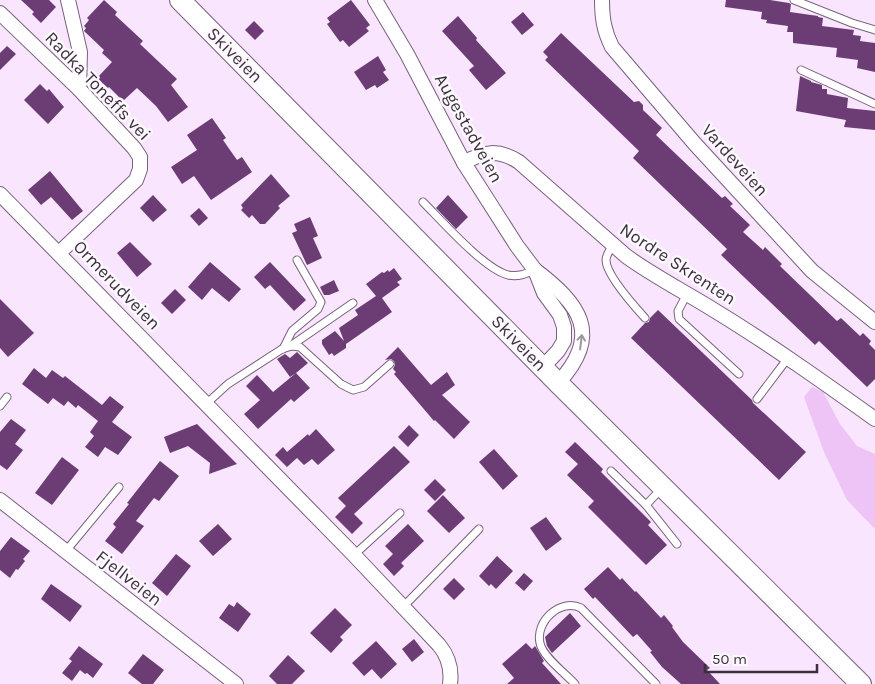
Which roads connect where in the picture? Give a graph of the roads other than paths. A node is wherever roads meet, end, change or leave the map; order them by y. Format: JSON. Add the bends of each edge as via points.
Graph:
{"nodes":[{"id":1,"x":68,"y":0,"type":"edge"},
{"id":2,"x":180,"y":0,"type":"edge"},
{"id":3,"x":375,"y":0,"type":"edge"},
{"id":4,"x":602,"y":0,"type":"edge"},
{"id":5,"x":794,"y":0,"type":"edge"},
{"id":6,"x":0,"y":13,"type":"edge"},
{"id":7,"x":875,"y":30,"type":"edge"},
{"id":8,"x":801,"y":70,"type":"dead end"},
{"id":9,"x":79,"y":89,"type":"junction"},
{"id":10,"x":875,"y":104,"type":"edge"},
{"id":11,"x":464,"y":163,"type":"junction"},
{"id":12,"x":0,"y":194,"type":"edge"},
{"id":13,"x":423,"y":202,"type":"dead end"},
{"id":14,"x":612,"y":246,"type":"junction"},
{"id":15,"x":59,"y":253,"type":"junction"},
{"id":16,"x":297,"y":260,"type":"dead end"},
{"id":17,"x":535,"y":270,"type":"junction"},
{"id":18,"x":687,"y":294,"type":"junction"},
{"id":19,"x":353,"y":303,"type":"dead end"},
{"id":20,"x":645,"y":318,"type":"dead end"},
{"id":21,"x":875,"y":322,"type":"edge"},
{"id":22,"x":292,"y":346,"type":"junction"},
{"id":23,"x":282,"y":349,"type":"junction"},
{"id":24,"x":789,"y":357,"type":"junction"},
{"id":25,"x":390,"y":364,"type":"dead end"},
{"id":26,"x":543,"y":367,"type":"junction"},
{"id":27,"x":739,"y":374,"type":"dead end"},
{"id":28,"x":558,"y":383,"type":"junction"},
{"id":29,"x":7,"y":397,"type":"dead end"},
{"id":30,"x":757,"y":399,"type":"dead end"},
{"id":31,"x":206,"y":404,"type":"junction"},
{"id":32,"x":0,"y":406,"type":"edge"},
{"id":33,"x":875,"y":419,"type":"edge"},
{"id":34,"x":611,"y":471,"type":"dead end"},
{"id":35,"x":119,"y":487,"type":"dead end"},
{"id":36,"x":663,"y":487,"type":"junction"},
{"id":37,"x":0,"y":500,"type":"edge"},
{"id":38,"x":646,"y":505,"type":"junction"},
{"id":39,"x":400,"y":513,"type":"dead end"},
{"id":40,"x":479,"y":529,"type":"dead end"},
{"id":41,"x":677,"y":544,"type":"dead end"},
{"id":42,"x":65,"y":552,"type":"junction"},
{"id":43,"x":354,"y":555,"type":"junction"},
{"id":44,"x":403,"y":607,"type":"junction"},
{"id":45,"x":236,"y":684,"type":"edge"},
{"id":46,"x":450,"y":684,"type":"edge"},
{"id":47,"x":576,"y":684,"type":"edge"},
{"id":48,"x":656,"y":684,"type":"edge"},
{"id":49,"x":861,"y":684,"type":"edge"}],
"edges":[{"from":1,"to":9,"type":"street","via":[[80,52]]},
{"from":2,"to":26,"type":"main road","name":"Skiveien"},
{"from":3,"to":11,"type":"street","name":"Augestadveien"},
{"from":4,"to":21,"type":"street","name":"Vardeveien","via":[[604,32],[612,47],[806,265]]},
{"from":5,"to":7,"type":"lane"},
{"from":6,"to":9,"type":"street","name":"Radka Toneffs vei"},
{"from":8,"to":10,"type":"lane"},
{"from":9,"to":15,"type":"street","name":"Radka Toneffs vei","via":[[134,148],[140,157],[140,169],[136,180]]},
{"from":11,"to":14,"type":"street","name":"Nordre Skrenten","via":[[485,153],[513,158]]},
{"from":11,"to":17,"type":"street","name":"Augestadveien"},
{"from":12,"to":15,"type":"street","name":"Ormerudveien"},
{"from":13,"to":17,"type":"lane","via":[[463,242],[500,272],[514,276]]},
{"from":14,"to":18,"type":"street","name":"Nordre Skrenten"},
{"from":14,"to":20,"type":"lane","via":[[606,256],[607,266]]},
{"from":15,"to":31,"type":"street","name":"Ormerudveien"},
{"from":16,"to":23,"type":"lane","via":[[321,302],[292,331]]},
{"from":17,"to":26,"type":"street","name":"Augestadveien","via":[[544,293],[560,315],[565,335],[562,346]]},
{"from":28,"to":17,"type":"street","name":"Augestadveien","one_way":true,"via":[[578,357],[582,330],[578,314],[569,302],[553,283]]},
{"from":18,"to":24,"type":"street","name":"Nordre Skrenten"},
{"from":18,"to":27,"type":"lane","via":[[678,311],[679,319]]},
{"from":19,"to":22,"type":"lane"},
{"from":22,"to":23,"type":"lane"},
{"from":22,"to":25,"type":"lane","via":[[300,347],[353,390],[364,387]]},
{"from":23,"to":31,"type":"lane","via":[[228,384]]},
{"from":24,"to":30,"type":"lane"},
{"from":24,"to":33,"type":"street","name":"Nordre Skrenten"},
{"from":26,"to":28,"type":"main road","name":"Skiveien"},
{"from":28,"to":36,"type":"main road","name":"Skiveien"},
{"from":29,"to":32,"type":"lane"},
{"from":31,"to":43,"type":"street","name":"Ormerudveien"},
{"from":34,"to":38,"type":"lane"},
{"from":35,"to":42,"type":"lane"},
{"from":36,"to":38,"type":"lane"},
{"from":36,"to":49,"type":"main road","name":"Skiveien"},
{"from":37,"to":42,"type":"street","name":"Fjellveien"},
{"from":38,"to":41,"type":"lane"},
{"from":39,"to":43,"type":"lane"},
{"from":40,"to":44,"type":"lane"},
{"from":42,"to":45,"type":"street","name":"Fjellveien"},
{"from":43,"to":44,"type":"street","name":"Ormerudveien"},
{"from":44,"to":46,"type":"street","name":"Ormerudveien","via":[[444,651],[449,664]]},
{"from":47,"to":48,"type":"lane","via":[[546,655],[540,644],[548,616],[568,604],[581,608]]}]}
